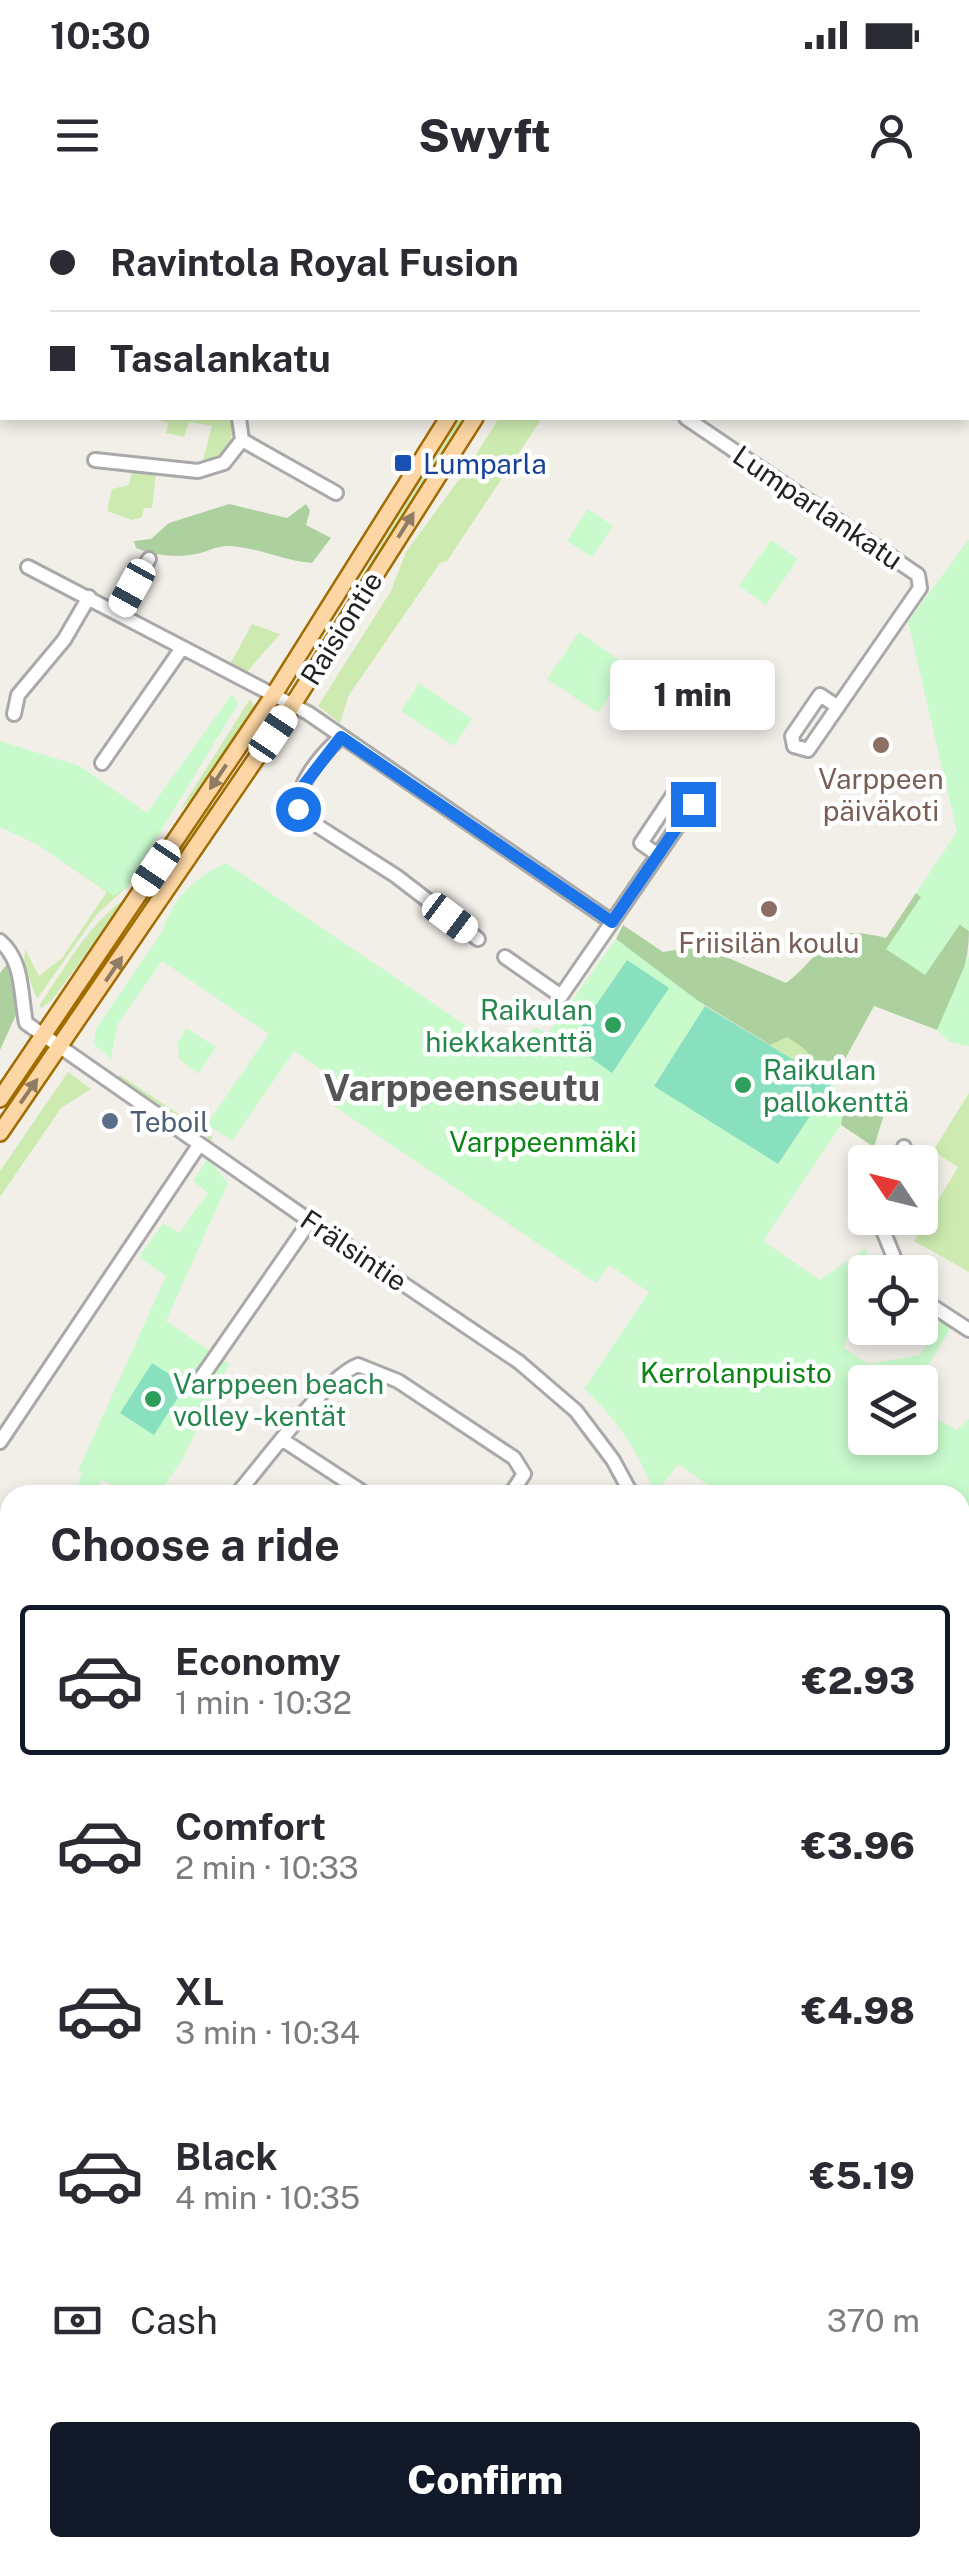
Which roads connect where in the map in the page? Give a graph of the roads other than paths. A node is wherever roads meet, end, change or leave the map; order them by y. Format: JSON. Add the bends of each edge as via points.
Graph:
{"nodes":[{"id":1,"x":239,"y":420,"type":"edge"},
{"id":2,"x":447,"y":420,"type":"edge"},
{"id":3,"x":474,"y":420,"type":"edge"},
{"id":4,"x":689,"y":420,"type":"edge"},
{"id":5,"x":242,"y":440,"type":"junction"},
{"id":6,"x":95,"y":460,"type":"dead end"},
{"id":7,"x":336,"y":493,"type":"dead end"},
{"id":8,"x":149,"y":558,"type":"dead end"},
{"id":9,"x":28,"y":567,"type":"dead end"},
{"id":10,"x":89,"y":597,"type":"junction"},
{"id":11,"x":118,"y":614,"type":"junction"},
{"id":12,"x":182,"y":648,"type":"junction"},
{"id":13,"x":273,"y":696,"type":"junction"},
{"id":14,"x":292,"y":706,"type":"junction"},
{"id":15,"x":838,"y":707,"type":"dead end"},
{"id":16,"x":14,"y":714,"type":"dead end"},
{"id":17,"x":341,"y":737,"type":"junction"},
{"id":18,"x":102,"y":763,"type":"dead end"},
{"id":19,"x":658,"y":855,"type":"junction"},
{"id":20,"x":612,"y":922,"type":"junction"},
{"id":21,"x":478,"y":939,"type":"dead end"},
{"id":22,"x":0,"y":941,"type":"edge"},
{"id":23,"x":504,"y":957,"type":"dead end"},
{"id":24,"x":44,"y":1037,"type":"junction"},
{"id":25,"x":59,"y":1049,"type":"junction"},
{"id":26,"x":0,"y":1100,"type":"edge"},
{"id":27,"x":0,"y":1133,"type":"edge"},
{"id":28,"x":198,"y":1145,"type":"junction"},
{"id":29,"x":310,"y":1222,"type":"junction"},
{"id":30,"x":938,"y":1310,"type":"edge"},
{"id":31,"x":969,"y":1330,"type":"edge"},
{"id":32,"x":200,"y":1378,"type":"dead end"},
{"id":33,"x":283,"y":1440,"type":"junction"},
{"id":34,"x":0,"y":1442,"type":"edge"},
{"id":35,"x":245,"y":1485,"type":"edge"},
{"id":36,"x":353,"y":1485,"type":"edge"},
{"id":37,"x":517,"y":1485,"type":"edge"},
{"id":38,"x":626,"y":1485,"type":"edge"}],
"edges":[{"from":1,"to":5,"type":"street"},
{"from":2,"to":13,"type":"main road","name":"Raisiontie"},
{"from":14,"to":3,"type":"main road","name":"Raisiontie","one_way":true},
{"from":4,"to":15,"type":"street","name":"Lumparlankatu","via":[[922,582]]},
{"from":5,"to":6,"type":"street","via":[[224,463],[198,471]]},
{"from":5,"to":7,"type":"street"},
{"from":8,"to":11,"type":"street"},
{"from":9,"to":10,"type":"street"},
{"from":10,"to":11,"type":"street"},
{"from":10,"to":16,"type":"street","via":[[18,696]]},
{"from":11,"to":12,"type":"street"},
{"from":12,"to":13,"type":"street"},
{"from":12,"to":18,"type":"street"},
{"from":13,"to":14,"type":"street"},
{"from":13,"to":24,"type":"main road","name":"Raisiontie","one_way":true},
{"from":14,"to":17,"type":"street"},
{"from":25,"to":14,"type":"main road","name":"Raisiontie","one_way":true},
{"from":17,"to":20,"type":"street"},
{"from":17,"to":21,"type":"street","via":[[303,786],[302,816]]},
{"from":19,"to":19,"type":"street","via":[[640,843],[675,792],[693,804]]},
{"from":19,"to":20,"type":"street"},
{"from":20,"to":23,"type":"street","via":[[561,996]]},
{"from":22,"to":24,"type":"street","via":[[18,965],[26,1023]]},
{"from":24,"to":25,"type":"street","name":"Frälsintie"},
{"from":24,"to":26,"type":"main road","name":"Raisiontie"},
{"from":27,"to":25,"type":"main road","name":"Raisiontie","one_way":true},
{"from":25,"to":28,"type":"street","name":"Frälsintie"},
{"from":28,"to":29,"type":"street","name":"Frälsintie"},
{"from":28,"to":34,"type":"street"},
{"from":29,"to":32,"type":"street"},
{"from":29,"to":38,"type":"street","name":"Frälsintie","via":[[557,1392]]},
{"from":30,"to":31,"type":"street"},
{"from":33,"to":35,"type":"street"},
{"from":33,"to":36,"type":"street"},
{"from":33,"to":37,"type":"street","via":[[336,1378],[358,1365],[398,1381],[514,1458],[524,1474]]}]}
